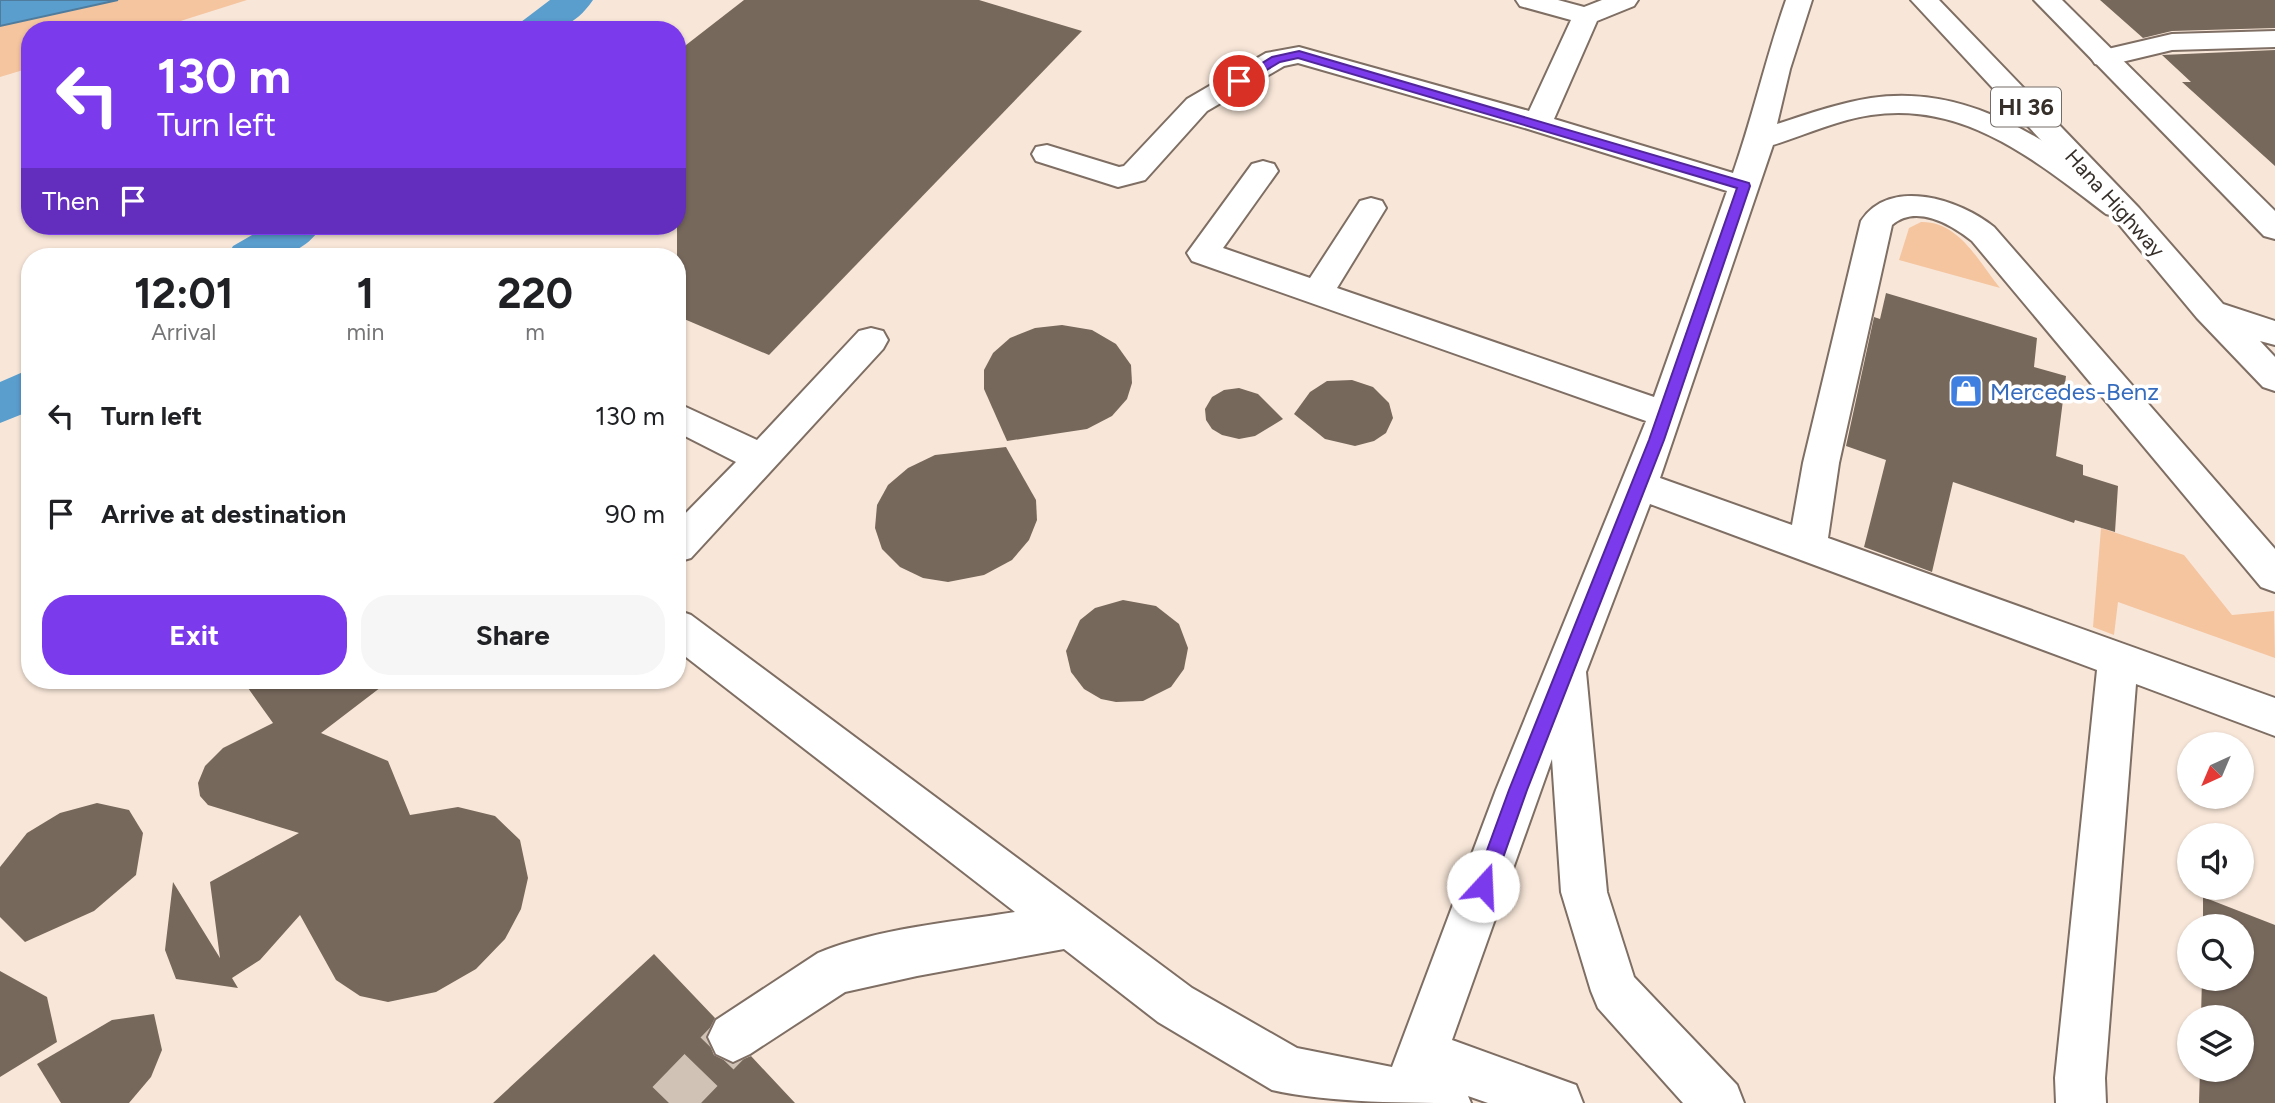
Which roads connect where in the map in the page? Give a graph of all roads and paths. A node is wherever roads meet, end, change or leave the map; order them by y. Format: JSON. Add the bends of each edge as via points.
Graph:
{"nodes":[{"id":1,"x":1529,"y":0,"type":"edge"},
{"id":2,"x":1625,"y":0,"type":"edge"},
{"id":3,"x":1799,"y":0,"type":"edge"},
{"id":4,"x":1924,"y":0,"type":"edge"},
{"id":5,"x":2047,"y":0,"type":"edge"},
{"id":6,"x":1586,"y":16,"type":"junction"},
{"id":7,"x":2275,"y":39,"type":"edge"},
{"id":8,"x":2105,"y":58,"type":"junction"},
{"id":9,"x":1538,"y":123,"type":"junction"},
{"id":10,"x":1760,"y":139,"type":"junction"},
{"id":11,"x":1047,"y":154,"type":"dead end"},
{"id":12,"x":1263,"y":171,"type":"dead end"},
{"id":13,"x":1744,"y":186,"type":"junction"},
{"id":14,"x":1371,"y":208,"type":"dead end"},
{"id":15,"x":2128,"y":215,"type":"junction"},
{"id":16,"x":2275,"y":229,"type":"edge"},
{"id":17,"x":1317,"y":293,"type":"junction"},
{"id":18,"x":2209,"y":310,"type":"junction"},
{"id":19,"x":2275,"y":332,"type":"edge"},
{"id":20,"x":871,"y":340,"type":"dead end"},
{"id":21,"x":2275,"y":378,"type":"edge"},
{"id":22,"x":1665,"y":414,"type":"junction"},
{"id":23,"x":686,"y":421,"type":"edge"},
{"id":24,"x":762,"y":459,"type":"junction"},
{"id":25,"x":1639,"y":485,"type":"junction"},
{"id":26,"x":686,"y":538,"type":"edge"},
{"id":27,"x":1807,"y":547,"type":"junction"},
{"id":28,"x":2275,"y":576,"type":"edge"},
{"id":29,"x":686,"y":634,"type":"edge"},
{"id":30,"x":2118,"y":660,"type":"junction"},
{"id":31,"x":1567,"y":668,"type":"junction"},
{"id":32,"x":2275,"y":717,"type":"edge"},
{"id":33,"x":1071,"y":925,"type":"junction"},
{"id":34,"x":733,"y":1037,"type":"tunnel mouth"},
{"id":35,"x":1418,"y":1089,"type":"edge"},
{"id":36,"x":1558,"y":1103,"type":"edge"},
{"id":37,"x":1719,"y":1103,"type":"edge"},
{"id":38,"x":2081,"y":1103,"type":"edge"}],
"edges":[{"from":1,"to":6,"type":"street"},
{"from":2,"to":6,"type":"street"},
{"from":3,"to":10,"type":"street","via":[[1766,102]]},
{"from":4,"to":15,"type":"street","name":"Hana Highway","number":"HI 36"},
{"from":5,"to":8,"type":"street"},
{"from":6,"to":9,"type":"street"},
{"from":7,"to":8,"type":"street","via":[[2172,42]]},
{"from":8,"to":16,"type":"street"},
{"from":9,"to":11,"type":"street","via":[[1299,55],[1276,60],[1197,105],[1134,173],[1118,177]]},
{"from":9,"to":13,"type":"street"},
{"from":10,"to":13,"type":"street"},
{"from":10,"to":15,"type":"street","via":[[1870,106],[1911,104],[1950,110],[2016,134]]},
{"from":12,"to":17,"type":"street","via":[[1203,253]]},
{"from":13,"to":22,"type":"street"},
{"from":14,"to":17,"type":"street"},
{"from":15,"to":18,"type":"street","name":"Hana Highway","number":"HI 36"},
{"from":17,"to":22,"type":"street"},
{"from":18,"to":19,"type":"street"},
{"from":18,"to":21,"type":"street","name":"Hana Highway","number":"HI 36"},
{"from":20,"to":24,"type":"street"},
{"from":22,"to":25,"type":"street"},
{"from":23,"to":24,"type":"street"},
{"from":24,"to":26,"type":"street"},
{"from":25,"to":27,"type":"street"},
{"from":25,"to":31,"type":"street"},
{"from":27,"to":28,"type":"street","via":[[1821,463],[1877,220],[1897,208],[1922,207],[1956,216],[1983,234]]},
{"from":27,"to":30,"type":"street"},
{"from":29,"to":33,"type":"street"},
{"from":30,"to":32,"type":"street"},
{"from":30,"to":38,"type":"street"},
{"from":31,"to":35,"type":"street","via":[[1518,790]]},
{"from":31,"to":37,"type":"street","via":[[1584,892],[1615,991]]},
{"from":33,"to":34,"type":"street","via":[[835,970]]},
{"from":33,"to":35,"type":"street","via":[[1175,1005],[1290,1072]]},
{"from":35,"to":36,"type":"street"}]}
